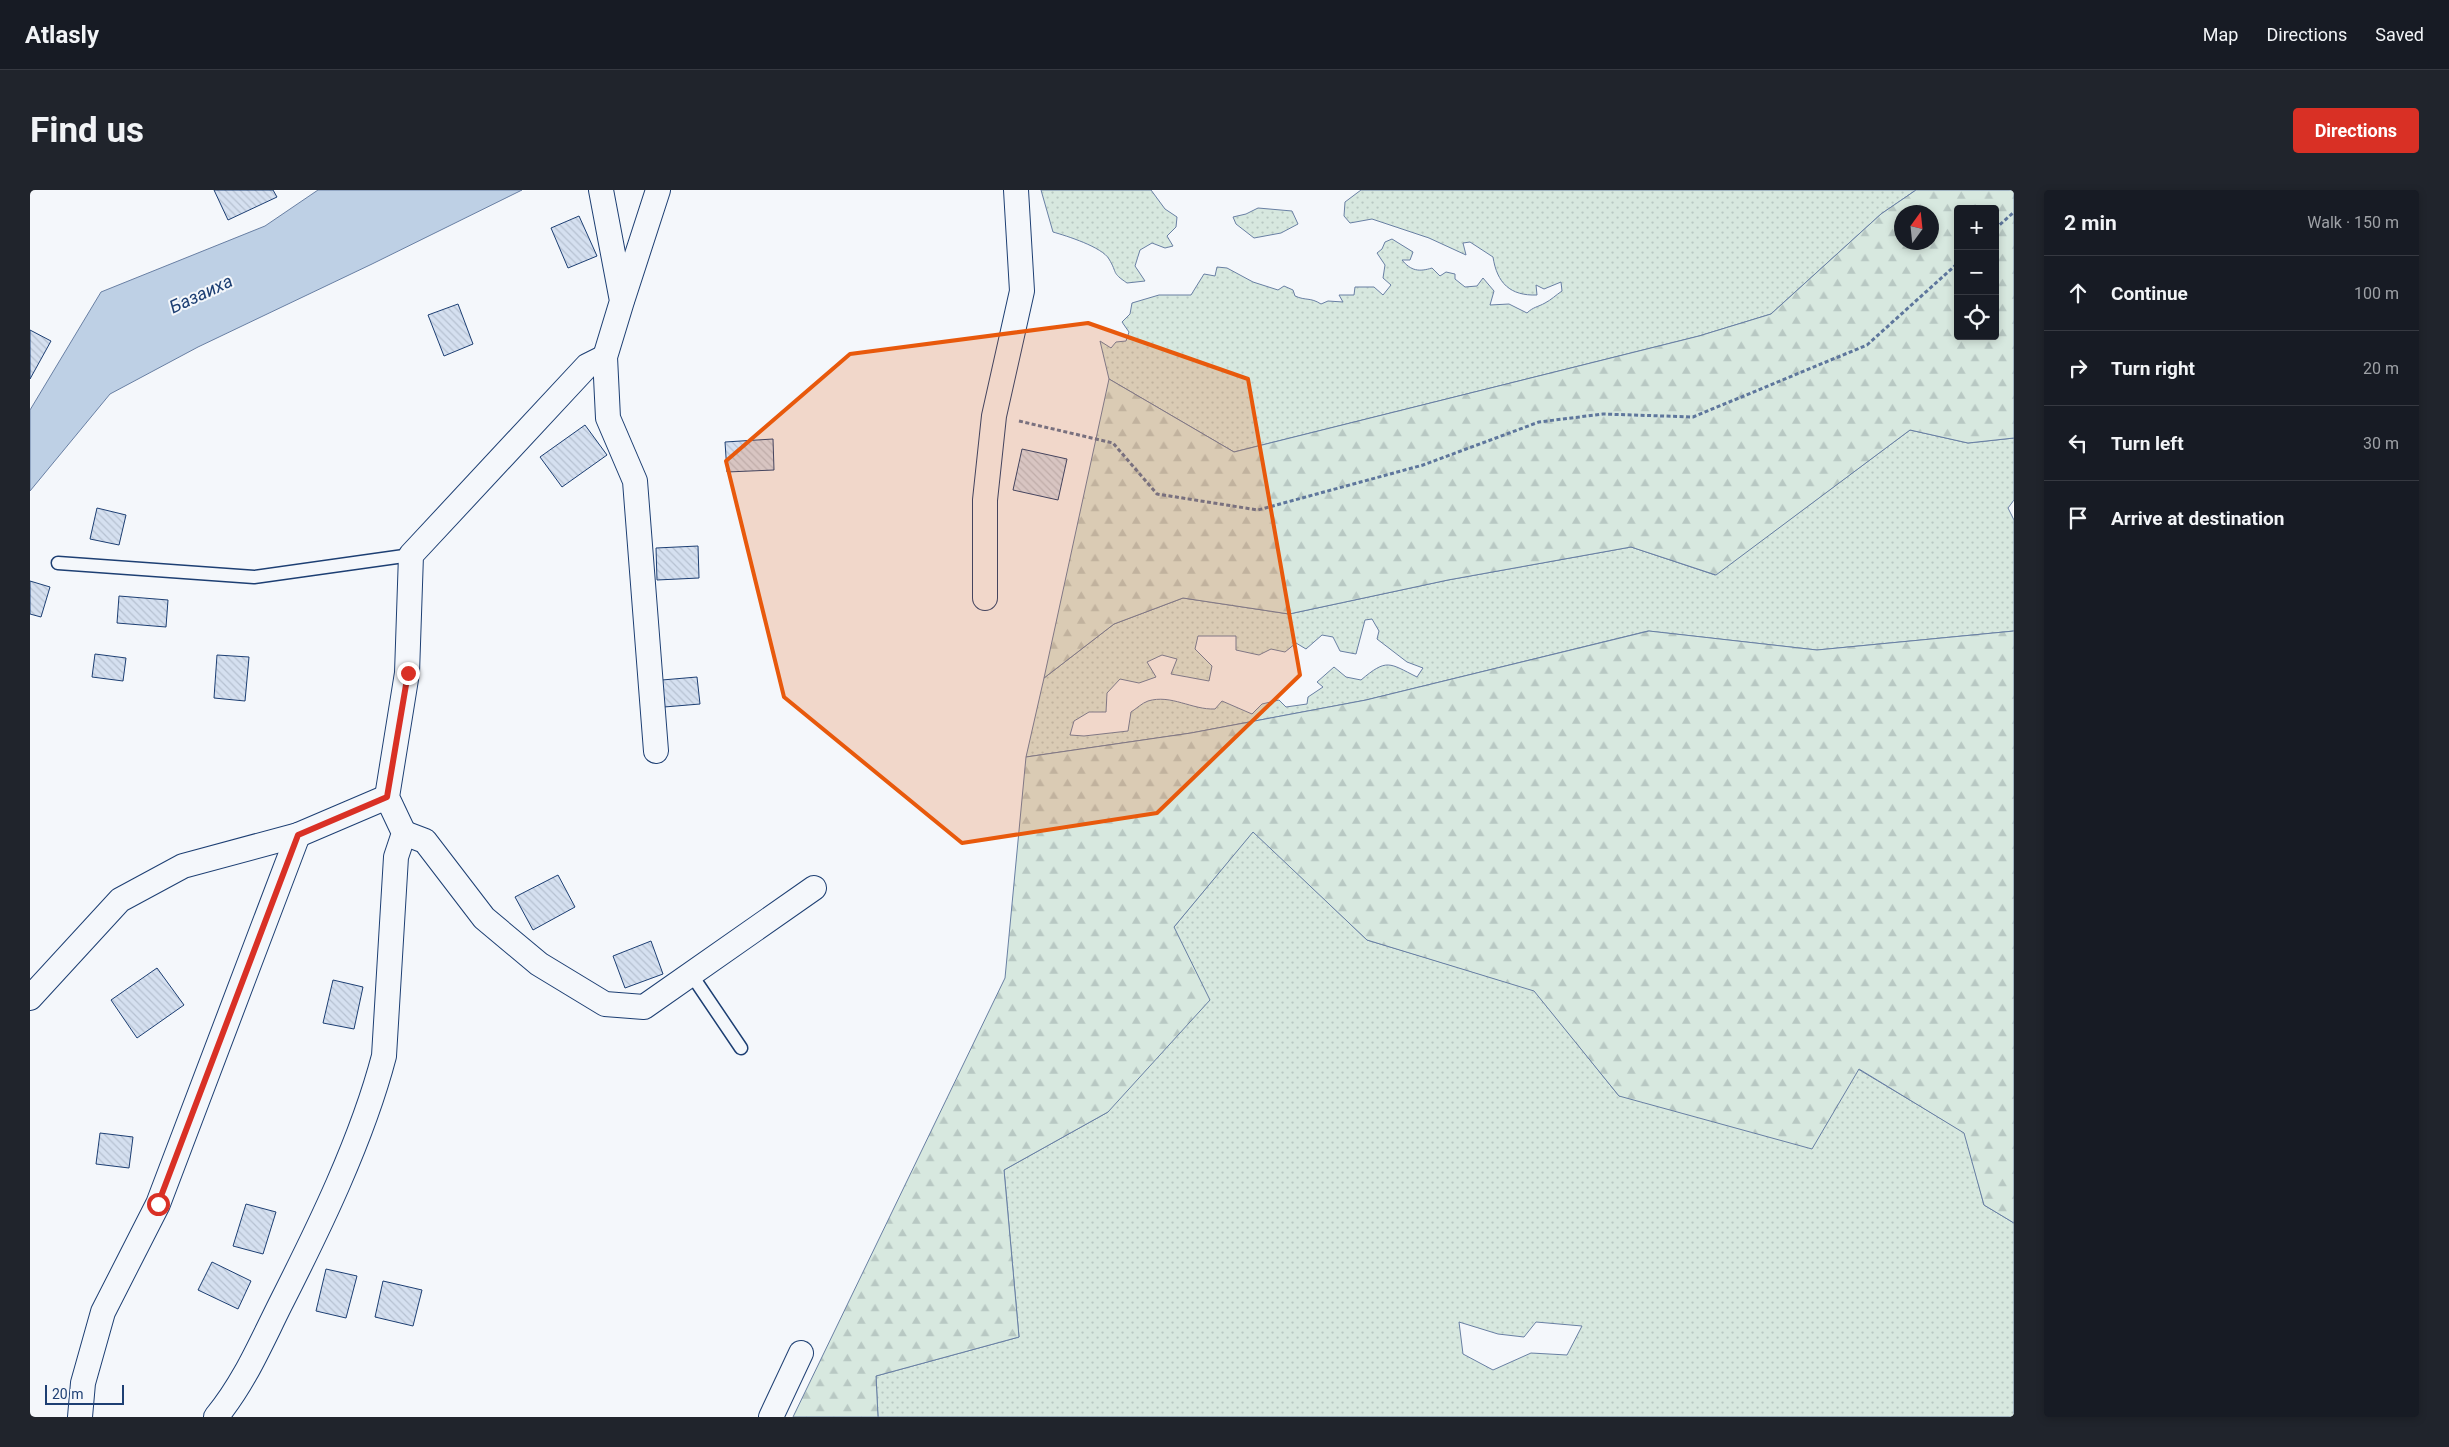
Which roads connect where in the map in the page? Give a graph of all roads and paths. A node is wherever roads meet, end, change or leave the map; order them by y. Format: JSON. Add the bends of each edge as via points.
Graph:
{"nodes":[{"id":1,"x":601,"y":190,"type":"edge"},
{"id":2,"x":658,"y":190,"type":"edge"},
{"id":3,"x":1016,"y":190,"type":"edge"},
{"id":4,"x":2014,"y":212,"type":"edge"},
{"id":5,"x":1999,"y":225,"type":"edge"},
{"id":6,"x":1954,"y":267,"type":"edge"},
{"id":7,"x":622,"y":301,"type":"junction"},
{"id":8,"x":605,"y":357,"type":"junction"},
{"id":9,"x":994,"y":416,"type":"junction"},
{"id":10,"x":411,"y":555,"type":"junction"},
{"id":11,"x":58,"y":563,"type":"dead end"},
{"id":12,"x":985,"y":598,"type":"dead end"},
{"id":13,"x":656,"y":751,"type":"dead end"},
{"id":14,"x":387,"y":797,"type":"junction"},
{"id":15,"x":404,"y":833,"type":"junction"},
{"id":16,"x":298,"y":835,"type":"junction"},
{"id":17,"x":814,"y":888,"type":"dead end"},
{"id":18,"x":692,"y":974,"type":"junction"},
{"id":19,"x":30,"y":998,"type":"edge"},
{"id":20,"x":741,"y":1048,"type":"dead end"},
{"id":21,"x":802,"y":1353,"type":"dead end"},
{"id":22,"x":80,"y":1417,"type":"edge"},
{"id":23,"x":216,"y":1417,"type":"edge"},
{"id":24,"x":771,"y":1417,"type":"edge"}],
"edges":[{"from":1,"to":7,"type":"street"},
{"from":2,"to":7,"type":"street"},
{"from":3,"to":9,"type":"street","via":[[1022,291]]},
{"from":4,"to":5,"type":"path"},
{"from":6,"to":9,"type":"path","via":[[1867,345],[1693,417],[1603,414],[1539,422],[1423,465],[1258,510],[1158,494],[1113,443]]},
{"from":7,"to":8,"type":"street"},
{"from":8,"to":10,"type":"street","via":[[586,366]]},
{"from":8,"to":13,"type":"street","via":[[608,418],[636,481]]},
{"from":9,"to":12,"type":"street","via":[[985,500]]},
{"from":10,"to":11,"type":"lane","via":[[254,577]]},
{"from":10,"to":14,"type":"street","via":[[408,673]]},
{"from":14,"to":15,"type":"street"},
{"from":14,"to":16,"type":"street"},
{"from":15,"to":18,"type":"street","via":[[425,840],[484,918],[539,964],[605,1004],[644,1007]]},
{"from":15,"to":23,"type":"street","via":[[396,857],[384,1056],[376,1088],[319,1228],[236,1392]]},
{"from":16,"to":19,"type":"street","via":[[183,866],[120,900]]},
{"from":16,"to":22,"type":"street","via":[[158,1204],[103,1312],[83,1384]]},
{"from":17,"to":18,"type":"street"},
{"from":18,"to":20,"type":"lane"},
{"from":21,"to":24,"type":"street"}]}
